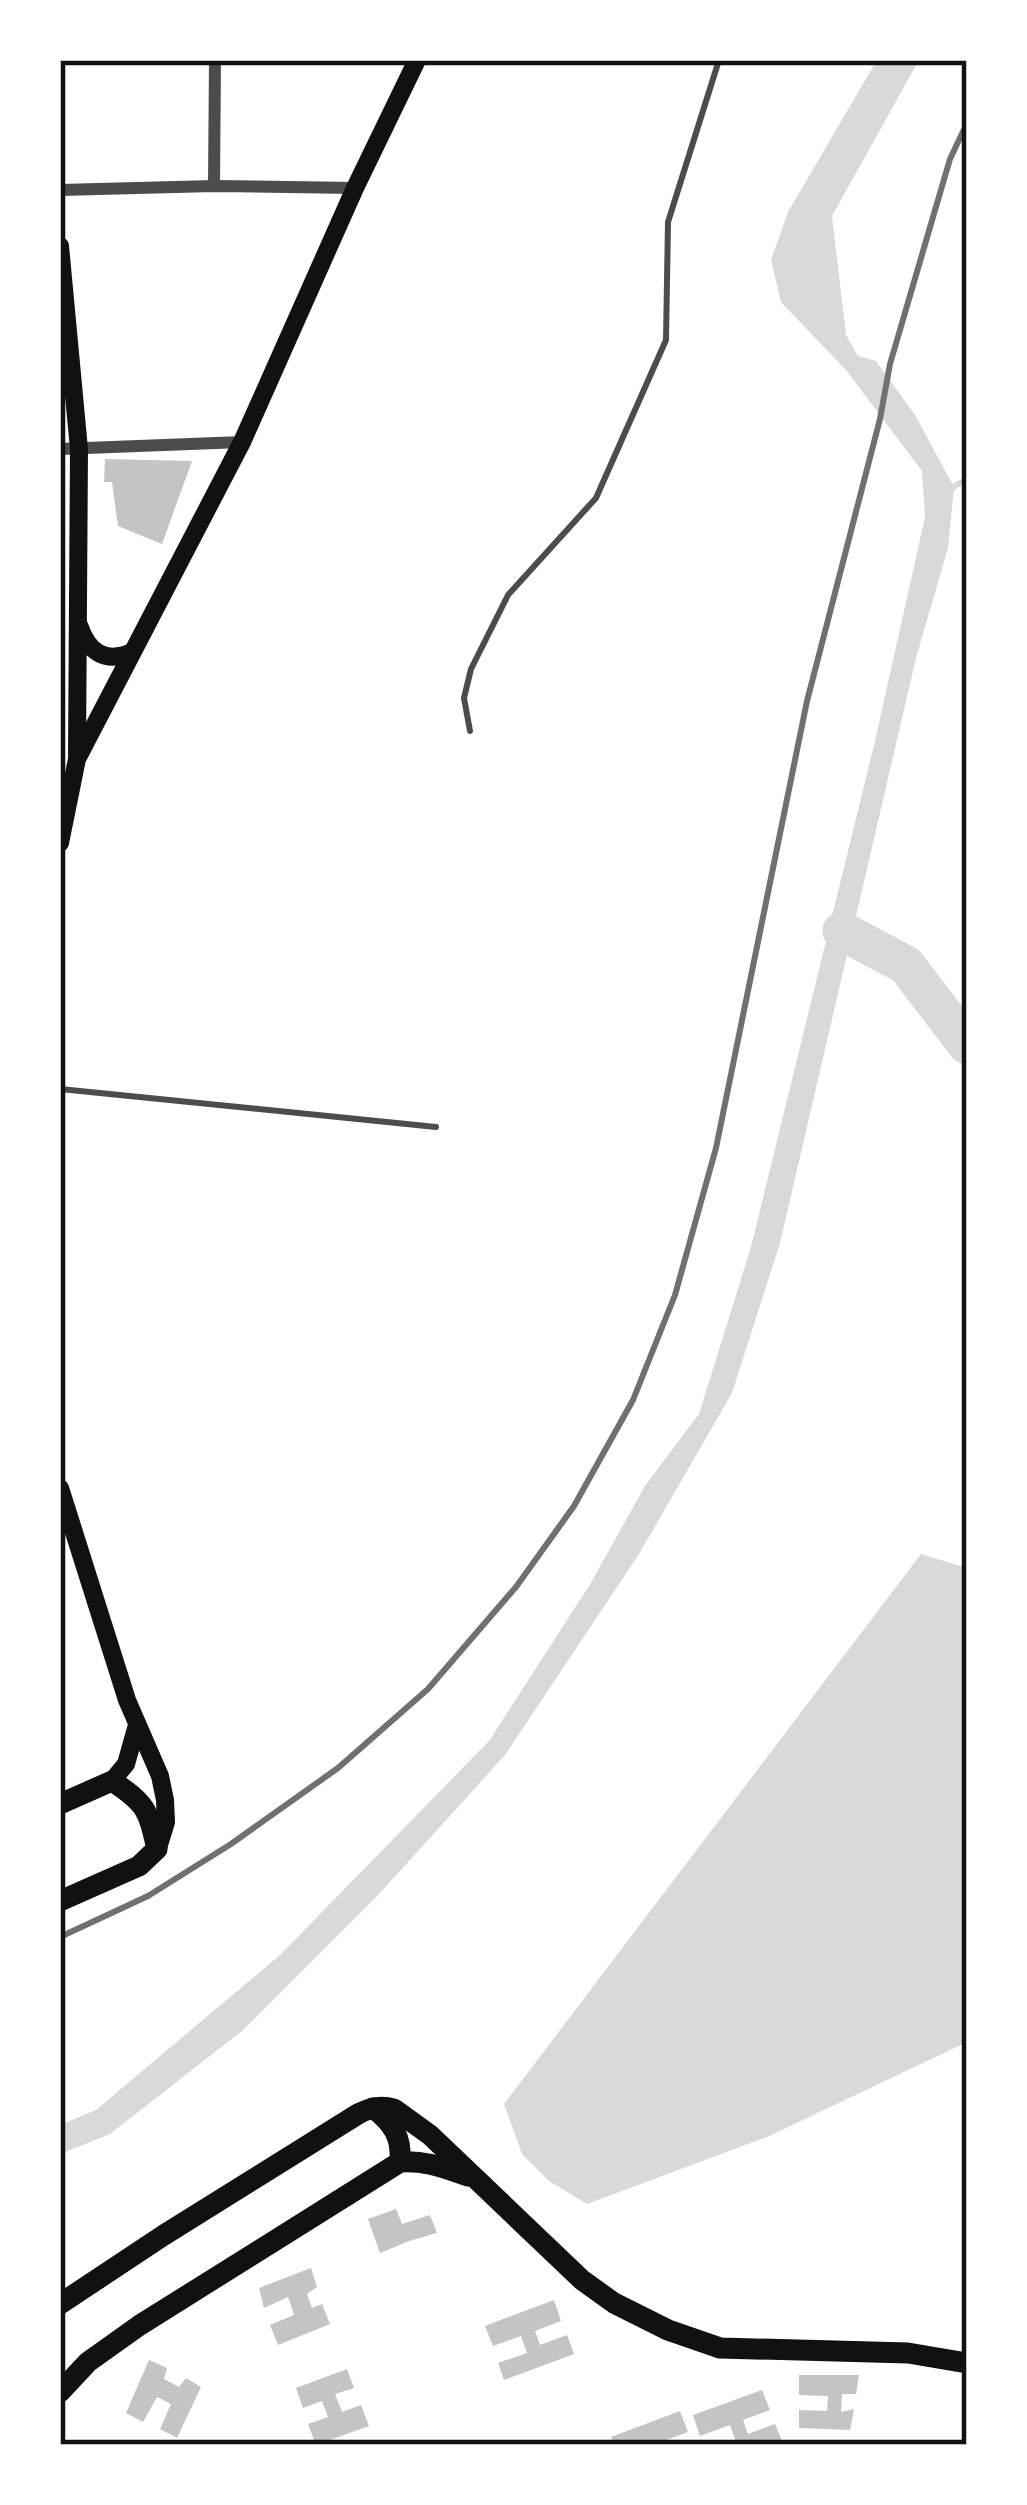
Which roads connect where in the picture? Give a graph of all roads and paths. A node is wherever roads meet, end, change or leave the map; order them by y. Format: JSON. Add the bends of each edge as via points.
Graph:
{"nodes":[{"id":1,"x":215,"y":60,"type":"edge"},
{"id":2,"x":417,"y":60,"type":"edge"},
{"id":3,"x":719,"y":60,"type":"edge"},
{"id":4,"x":214,"y":186,"type":"junction"},
{"id":5,"x":355,"y":188,"type":"junction"},
{"id":6,"x":60,"y":190,"type":"edge"},
{"id":7,"x":60,"y":246,"type":"edge"},
{"id":8,"x":242,"y":442,"type":"junction"},
{"id":9,"x":69,"y":449,"type":"edge"},
{"id":10,"x":77,"y":620,"type":"junction"},
{"id":11,"x":69,"y":642,"type":"edge"},
{"id":12,"x":132,"y":652,"type":"junction"},
{"id":13,"x":470,"y":731,"type":"dead end"},
{"id":14,"x":77,"y":759,"type":"junction"},
{"id":15,"x":60,"y":844,"type":"edge"},
{"id":16,"x":60,"y":1089,"type":"edge"},
{"id":17,"x":436,"y":1127,"type":"dead end"},
{"id":18,"x":60,"y":1488,"type":"edge"},
{"id":19,"x":137,"y":1725,"type":"junction"},
{"id":20,"x":112,"y":1781,"type":"junction"},
{"id":21,"x":60,"y":1804,"type":"edge"},
{"id":22,"x":157,"y":1849,"type":"junction"},
{"id":23,"x":60,"y":1901,"type":"edge"},
{"id":24,"x":373,"y":2107,"type":"junction"},
{"id":25,"x":400,"y":2162,"type":"junction"},
{"id":26,"x":474,"y":2179,"type":"junction"},
{"id":27,"x":60,"y":2304,"type":"edge"},
{"id":28,"x":967,"y":2363,"type":"edge"},
{"id":29,"x":60,"y":2392,"type":"edge"}],
"edges":[{"from":1,"to":4,"type":"street"},
{"from":2,"to":5,"type":"main road"},
{"from":3,"to":13,"type":"lane","via":[[668,222],[667,340],[596,498],[508,595],[471,670],[464,698]]},
{"from":4,"to":5,"type":"street"},
{"from":4,"to":6,"type":"street"},
{"from":5,"to":8,"type":"main road"},
{"from":7,"to":9,"type":"main road"},
{"from":8,"to":9,"type":"street"},
{"from":8,"to":12,"type":"main road"},
{"from":9,"to":10,"type":"main road"},
{"from":10,"to":11,"type":"main road"},
{"from":10,"to":12,"type":"main road","via":[[97,652],[115,659]]},
{"from":11,"to":14,"type":"main road"},
{"from":12,"to":14,"type":"main road"},
{"from":14,"to":15,"type":"main road"},
{"from":16,"to":17,"type":"lane"},
{"from":18,"to":19,"type":"main road"},
{"from":19,"to":20,"type":"main road"},
{"from":19,"to":22,"type":"main road","via":[[165,1800]]},
{"from":20,"to":21,"type":"main road"},
{"from":20,"to":22,"type":"main road","via":[[149,1815]]},
{"from":22,"to":23,"type":"main road","via":[[139,1866]]},
{"from":24,"to":25,"type":"main road","via":[[400,2140]]},
{"from":24,"to":26,"type":"main road","via":[[416,2123]]},
{"from":24,"to":27,"type":"main road"},
{"from":25,"to":26,"type":"main road"},
{"from":25,"to":29,"type":"main road","via":[[140,2324]]},
{"from":26,"to":28,"type":"main road","via":[[582,2280],[668,2330],[720,2348],[908,2353]]}]}
